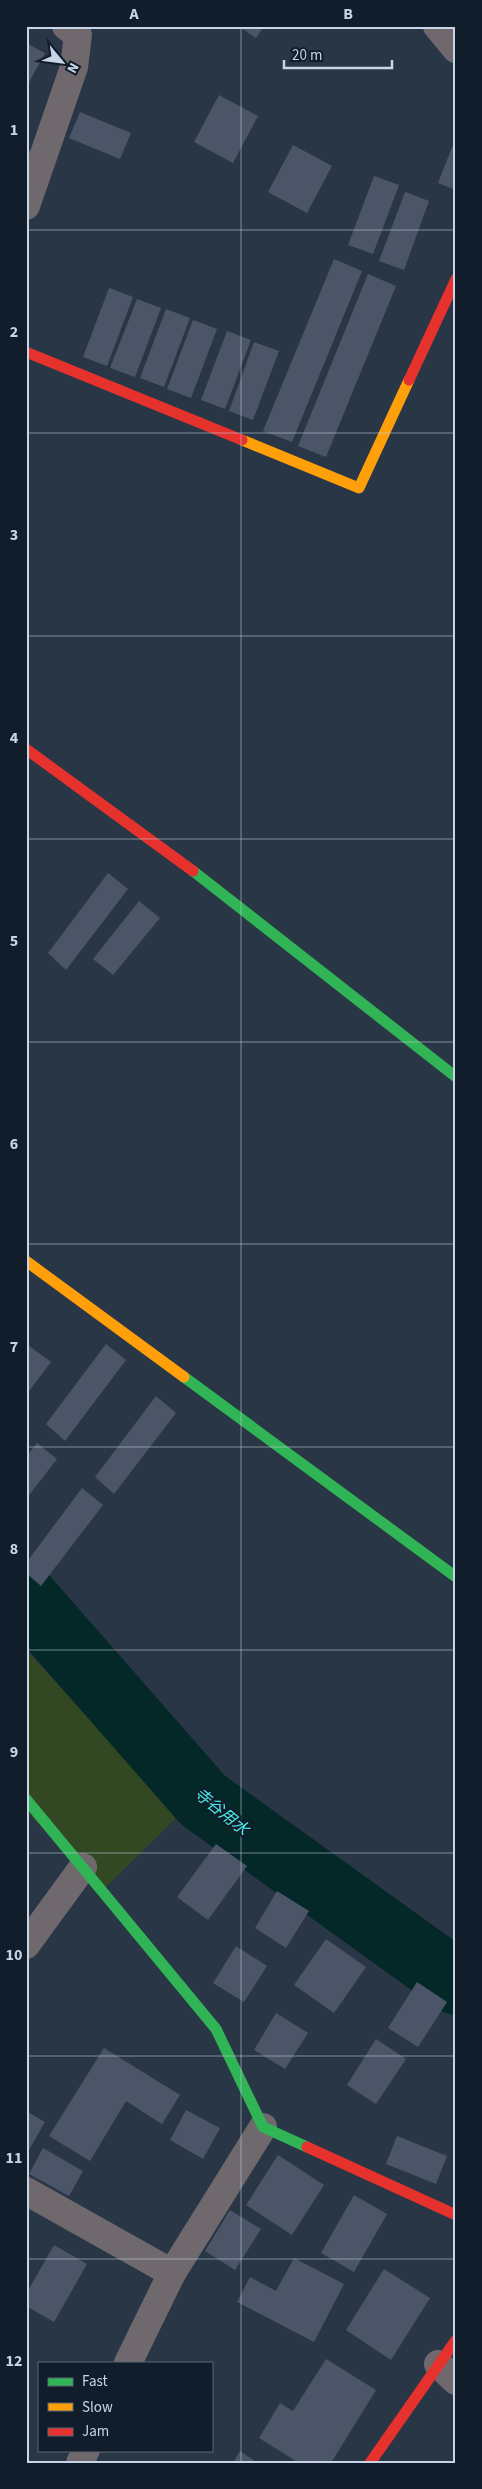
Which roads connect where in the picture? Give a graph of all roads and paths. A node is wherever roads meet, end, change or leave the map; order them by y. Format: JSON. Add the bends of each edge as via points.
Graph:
{"nodes":[{"id":1,"x":66,"y":26,"type":"edge"},
{"id":2,"x":437,"y":26,"type":"edge"},
{"id":3,"x":456,"y":49,"type":"edge"},
{"id":4,"x":26,"y":206,"type":"edge"},
{"id":5,"x":453,"y":291,"type":"edge"},
{"id":6,"x":26,"y":352,"type":"edge"},
{"id":7,"x":26,"y":749,"type":"edge"},
{"id":8,"x":456,"y":1077,"type":"edge"},
{"id":9,"x":26,"y":1261,"type":"edge"},
{"id":10,"x":456,"y":1578,"type":"edge"},
{"id":11,"x":26,"y":1799,"type":"edge"},
{"id":12,"x":83,"y":1867,"type":"junction"},
{"id":13,"x":26,"y":1945,"type":"edge"},
{"id":14,"x":263,"y":2127,"type":"junction"},
{"id":15,"x":26,"y":2191,"type":"edge"},
{"id":16,"x":456,"y":2215,"type":"edge"},
{"id":17,"x":172,"y":2273,"type":"junction"},
{"id":18,"x":456,"y":2340,"type":"edge"},
{"id":19,"x":128,"y":2362,"type":"edge"},
{"id":20,"x":447,"y":2372,"type":"edge"},
{"id":21,"x":370,"y":2463,"type":"edge"}],
"edges":[{"from":1,"to":4,"type":"street","via":[[78,35],[74,67]]},
{"from":2,"to":3,"type":"street"},
{"from":5,"to":6,"type":"street","via":[[359,488]]},
{"from":7,"to":8,"type":"street","via":[[162,847]]},
{"from":9,"to":10,"type":"street"},
{"from":11,"to":12,"type":"street"},
{"from":12,"to":13,"type":"street"},
{"from":12,"to":14,"type":"street","via":[[216,2029]]},
{"from":14,"to":16,"type":"street"},
{"from":14,"to":17,"type":"street"},
{"from":15,"to":17,"type":"street"},
{"from":17,"to":19,"type":"street"},
{"from":18,"to":20,"type":"street"},
{"from":20,"to":21,"type":"street"}]}
